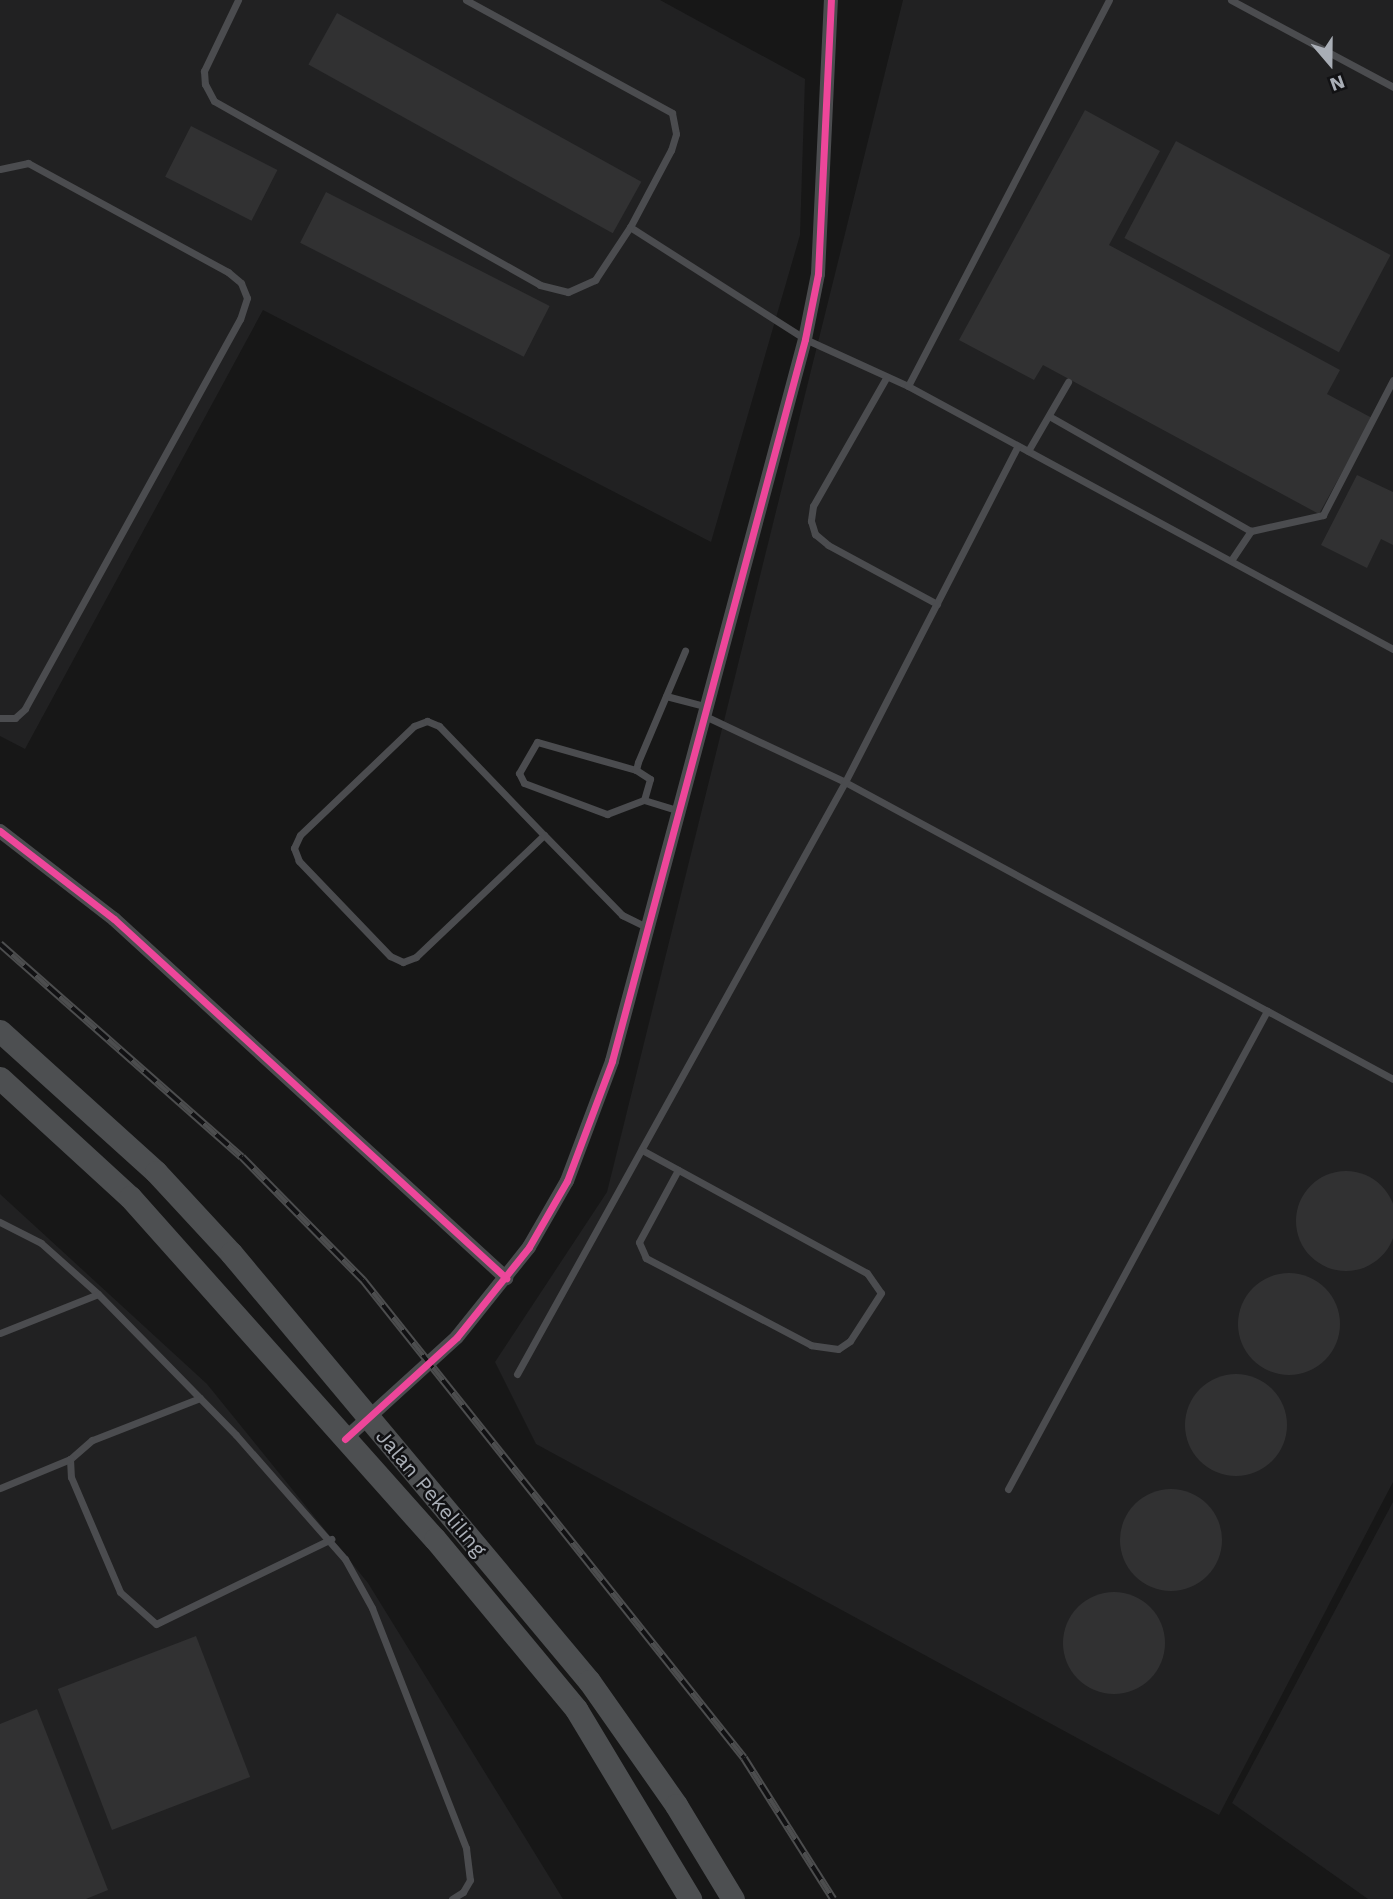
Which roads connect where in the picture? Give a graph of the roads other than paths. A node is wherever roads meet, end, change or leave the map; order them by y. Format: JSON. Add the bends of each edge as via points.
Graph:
{"nodes":[{"id":1,"x":238,"y":0,"type":"edge"},
{"id":2,"x":466,"y":0,"type":"edge"},
{"id":3,"x":831,"y":0,"type":"edge"},
{"id":4,"x":1109,"y":0,"type":"edge"},
{"id":5,"x":1231,"y":0,"type":"edge"},
{"id":6,"x":1393,"y":87,"type":"edge"},
{"id":7,"x":0,"y":169,"type":"edge"},
{"id":8,"x":629,"y":227,"type":"junction"},
{"id":9,"x":805,"y":339,"type":"junction"},
{"id":10,"x":886,"y":378,"type":"junction"},
{"id":11,"x":1393,"y":380,"type":"edge"},
{"id":12,"x":1068,"y":382,"type":"dead end"},
{"id":13,"x":908,"y":386,"type":"junction"},
{"id":14,"x":1048,"y":416,"type":"junction"},
{"id":15,"x":1018,"y":446,"type":"junction"},
{"id":16,"x":1028,"y":451,"type":"junction"},
{"id":17,"x":1251,"y":531,"type":"junction"},
{"id":18,"x":1232,"y":559,"type":"junction"},
{"id":19,"x":937,"y":604,"type":"junction"},
{"id":20,"x":1393,"y":649,"type":"edge"},
{"id":21,"x":685,"y":651,"type":"dead end"},
{"id":22,"x":666,"y":696,"type":"junction"},
{"id":23,"x":707,"y":712,"type":"junction"},
{"id":24,"x":0,"y":718,"type":"edge"},
{"id":25,"x":636,"y":770,"type":"junction"},
{"id":26,"x":845,"y":782,"type":"junction"},
{"id":27,"x":643,"y":800,"type":"junction"},
{"id":28,"x":679,"y":811,"type":"junction"},
{"id":29,"x":0,"y":831,"type":"edge"},
{"id":30,"x":544,"y":835,"type":"junction"},
{"id":31,"x":648,"y":927,"type":"junction"},
{"id":32,"x":1267,"y":1011,"type":"junction"},
{"id":33,"x":0,"y":1031,"type":"edge"},
{"id":34,"x":0,"y":1078,"type":"edge"},
{"id":35,"x":1393,"y":1079,"type":"edge"},
{"id":36,"x":642,"y":1150,"type":"junction"},
{"id":37,"x":678,"y":1170,"type":"junction"},
{"id":38,"x":0,"y":1222,"type":"edge"},
{"id":39,"x":506,"y":1278,"type":"junction"},
{"id":40,"x":98,"y":1294,"type":"junction"},
{"id":41,"x":0,"y":1333,"type":"edge"},
{"id":42,"x":517,"y":1374,"type":"dead end"},
{"id":43,"x":200,"y":1398,"type":"junction"},
{"id":44,"x":369,"y":1419,"type":"junction"},
{"id":45,"x":345,"y":1438,"type":"junction"},
{"id":46,"x":70,"y":1459,"type":"junction"},
{"id":47,"x":0,"y":1488,"type":"edge"},
{"id":48,"x":1009,"y":1489,"type":"dead end"},
{"id":49,"x":331,"y":1539,"type":"junction"},
{"id":50,"x":452,"y":1899,"type":"edge"},
{"id":51,"x":690,"y":1899,"type":"edge"},
{"id":52,"x":733,"y":1899,"type":"edge"}],
"edges":[{"from":1,"to":8,"type":"lane","via":[[204,71],[214,101],[540,285],[568,292],[595,280]]},
{"from":2,"to":8,"type":"lane","via":[[672,113],[676,134],[671,150]]},
{"from":3,"to":9,"type":"street","via":[[818,274]]},
{"from":4,"to":13,"type":"lane"},
{"from":5,"to":6,"type":"lane"},
{"from":7,"to":24,"type":"lane","via":[[28,163],[228,272],[242,283],[247,298],[240,319],[25,709],[15,718]]},
{"from":8,"to":9,"type":"lane"},
{"from":9,"to":10,"type":"lane"},
{"from":9,"to":23,"type":"street"},
{"from":10,"to":13,"type":"lane"},
{"from":10,"to":19,"type":"lane","via":[[813,506],[811,521],[815,534],[828,545]]},
{"from":11,"to":17,"type":"lane","via":[[1324,514]]},
{"from":12,"to":14,"type":"lane"},
{"from":13,"to":15,"type":"lane"},
{"from":14,"to":16,"type":"lane"},
{"from":14,"to":17,"type":"lane"},
{"from":15,"to":16,"type":"lane"},
{"from":15,"to":19,"type":"lane"},
{"from":16,"to":18,"type":"lane"},
{"from":17,"to":18,"type":"lane"},
{"from":18,"to":20,"type":"lane"},
{"from":19,"to":26,"type":"lane"},
{"from":21,"to":22,"type":"lane"},
{"from":22,"to":23,"type":"lane"},
{"from":22,"to":25,"type":"lane"},
{"from":23,"to":26,"type":"lane"},
{"from":23,"to":28,"type":"street"},
{"from":25,"to":27,"type":"lane","via":[[650,779]]},
{"from":25,"to":27,"type":"lane","via":[[537,742],[519,773],[524,783],[607,814]]},
{"from":26,"to":32,"type":"lane"},
{"from":26,"to":36,"type":"lane"},
{"from":27,"to":28,"type":"lane"},
{"from":28,"to":31,"type":"street"},
{"from":29,"to":39,"type":"street","via":[[114,919]]},
{"from":30,"to":30,"type":"lane","via":[[439,726],[427,721],[414,726],[309,826],[294,848],[299,861],[390,956],[403,962],[416,957]]},
{"from":30,"to":31,"type":"lane","via":[[622,915]]},
{"from":31,"to":39,"type":"street","via":[[612,1061],[572,1169],[551,1213]]},
{"from":32,"to":35,"type":"lane"},
{"from":32,"to":48,"type":"lane"},
{"from":33,"to":44,"type":"main road","name":"Jalan Pekeliling","via":[[156,1172]]},
{"from":34,"to":45,"type":"main road","name":"Jalan Pekeliling","via":[[130,1197]]},
{"from":36,"to":37,"type":"lane"},
{"from":36,"to":42,"type":"lane"},
{"from":37,"to":37,"type":"lane","via":[[867,1273],[881,1293],[850,1341],[838,1349],[811,1345],[646,1258],[639,1242]]},
{"from":38,"to":40,"type":"lane","via":[[41,1243]]},
{"from":39,"to":44,"type":"street","via":[[457,1337]]},
{"from":40,"to":41,"type":"lane"},
{"from":40,"to":43,"type":"lane"},
{"from":43,"to":46,"type":"lane","via":[[92,1440]]},
{"from":43,"to":49,"type":"lane"},
{"from":44,"to":45,"type":"street"},
{"from":44,"to":52,"type":"main road","name":"Jalan Pekeliling","via":[[589,1682],[676,1805]]},
{"from":45,"to":51,"type":"main road","name":"Jalan Pekeliling","via":[[576,1709]]},
{"from":46,"to":47,"type":"lane"},
{"from":46,"to":49,"type":"lane","via":[[71,1477],[120,1592],[156,1624]]},
{"from":49,"to":50,"type":"lane","via":[[372,1608],[466,1848],[470,1880]]}]}
